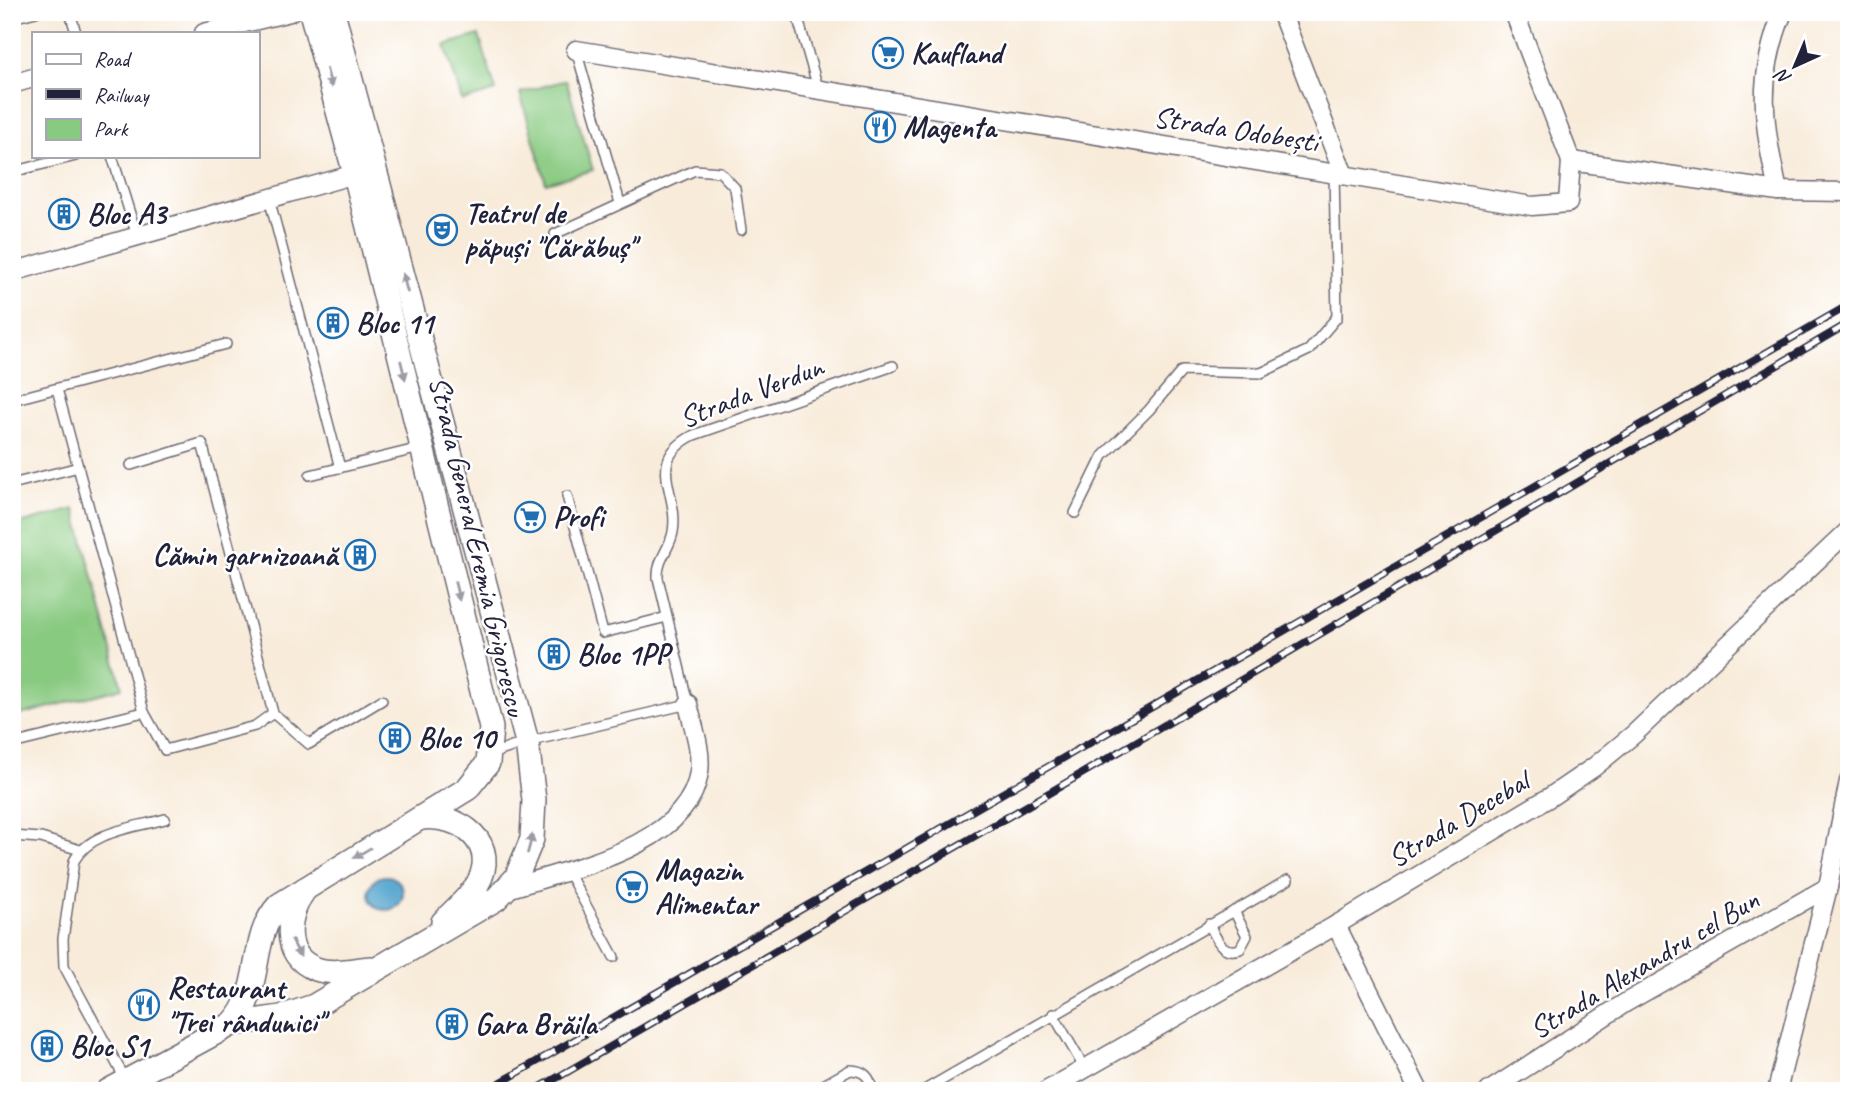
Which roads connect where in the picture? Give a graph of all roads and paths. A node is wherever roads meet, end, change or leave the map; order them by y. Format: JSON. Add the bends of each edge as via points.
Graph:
{"nodes":[{"id":1,"x":36,"y":12,"type":"edge"},
{"id":2,"x":70,"y":12,"type":"edge"},
{"id":3,"x":290,"y":12,"type":"edge"},
{"id":4,"x":311,"y":12,"type":"edge"},
{"id":5,"x":333,"y":12,"type":"edge"},
{"id":6,"x":796,"y":12,"type":"edge"},
{"id":7,"x":1281,"y":12,"type":"edge"},
{"id":8,"x":1514,"y":12,"type":"edge"},
{"id":9,"x":1783,"y":12,"type":"edge"},
{"id":10,"x":12,"y":18,"type":"edge"},
{"id":11,"x":76,"y":32,"type":"edge"},
{"id":12,"x":208,"y":32,"type":"edge"},
{"id":13,"x":576,"y":50,"type":"joint"},
{"id":14,"x":32,"y":78,"type":"edge"},
{"id":15,"x":12,"y":84,"type":"edge"},
{"id":16,"x":818,"y":88,"type":"junction"},
{"id":17,"x":68,"y":158,"type":"edge"},
{"id":18,"x":113,"y":158,"type":"edge"},
{"id":19,"x":1570,"y":161,"type":"junction"},
{"id":20,"x":12,"y":172,"type":"edge"},
{"id":21,"x":355,"y":174,"type":"junction"},
{"id":22,"x":1339,"y":174,"type":"junction"},
{"id":23,"x":1777,"y":191,"type":"junction"},
{"id":24,"x":1849,"y":192,"type":"edge"},
{"id":25,"x":269,"y":198,"type":"junction"},
{"id":26,"x":620,"y":203,"type":"junction"},
{"id":27,"x":741,"y":230,"type":"dead end"},
{"id":28,"x":555,"y":234,"type":"dead end"},
{"id":29,"x":137,"y":236,"type":"junction"},
{"id":30,"x":12,"y":272,"type":"edge"},
{"id":31,"x":226,"y":344,"type":"dead end"},
{"id":32,"x":893,"y":366,"type":"dead end"},
{"id":33,"x":57,"y":388,"type":"junction"},
{"id":34,"x":12,"y":400,"type":"edge"},
{"id":35,"x":422,"y":447,"type":"junction"},
{"id":36,"x":131,"y":465,"type":"dead end"},
{"id":37,"x":79,"y":467,"type":"junction"},
{"id":38,"x":340,"y":468,"type":"junction"},
{"id":39,"x":310,"y":475,"type":"dead end"},
{"id":40,"x":12,"y":484,"type":"edge"},
{"id":41,"x":567,"y":496,"type":"dead end"},
{"id":42,"x":1074,"y":513,"type":"dead end"},
{"id":43,"x":1849,"y":530,"type":"edge"},
{"id":44,"x":667,"y":617,"type":"junction"},
{"id":45,"x":382,"y":700,"type":"dead end"},
{"id":46,"x":688,"y":704,"type":"junction"},
{"id":47,"x":144,"y":712,"type":"junction"},
{"id":48,"x":273,"y":713,"type":"junction"},
{"id":49,"x":527,"y":742,"type":"junction"},
{"id":50,"x":12,"y":744,"type":"edge"},
{"id":51,"x":489,"y":755,"type":"junction"},
{"id":52,"x":1849,"y":780,"type":"edge"},
{"id":53,"x":421,"y":818,"type":"junction"},
{"id":54,"x":165,"y":819,"type":"dead end"},
{"id":55,"x":12,"y":836,"type":"edge"},
{"id":56,"x":80,"y":850,"type":"junction"},
{"id":57,"x":1841,"y":855,"type":"edge"},
{"id":58,"x":567,"y":870,"type":"junction"},
{"id":59,"x":1288,"y":880,"type":"dead end"},
{"id":60,"x":307,"y":886,"type":"junction"},
{"id":61,"x":1829,"y":887,"type":"junction"},
{"id":62,"x":507,"y":888,"type":"junction"},
{"id":63,"x":1234,"y":911,"type":"junction"},
{"id":64,"x":1209,"y":924,"type":"junction"},
{"id":65,"x":1336,"y":925,"type":"junction"},
{"id":66,"x":426,"y":940,"type":"junction"},
{"id":67,"x":614,"y":957,"type":"dead end"},
{"id":68,"x":377,"y":968,"type":"junction"},
{"id":69,"x":1054,"y":1014,"type":"junction"},
{"id":70,"x":232,"y":1024,"type":"junction"},
{"id":71,"x":1085,"y":1069,"type":"junction"},
{"id":72,"x":117,"y":1086,"type":"edge"},
{"id":73,"x":813,"y":1091,"type":"edge"},
{"id":74,"x":871,"y":1091,"type":"edge"},
{"id":75,"x":923,"y":1091,"type":"edge"},
{"id":76,"x":1046,"y":1091,"type":"edge"},
{"id":77,"x":1419,"y":1091,"type":"edge"},
{"id":78,"x":1489,"y":1091,"type":"edge"},
{"id":79,"x":1777,"y":1091,"type":"edge"}],
"edges":[{"from":1,"to":10,"type":"lane"},
{"from":2,"to":11,"type":"lane"},
{"from":3,"to":12,"type":"street"},
{"from":4,"to":21,"type":"street","name":"Strada General Eremia Grigorescu","one_way":true},
{"from":49,"to":5,"type":"street","name":"Strada General Eremia Grigorescu","one_way":true},
{"from":6,"to":16,"type":"lane"},
{"from":7,"to":22,"type":"street"},
{"from":8,"to":19,"type":"street"},
{"from":9,"to":23,"type":"street","via":[[1763,83],[1765,134]]},
{"from":13,"to":16,"type":"street","name":"Strada Odobești"},
{"from":13,"to":26,"type":"lane"},
{"from":14,"to":15,"type":"street"},
{"from":16,"to":22,"type":"street","name":"Strada Odobești"},
{"from":17,"to":20,"type":"lane"},
{"from":18,"to":29,"type":"lane"},
{"from":19,"to":22,"type":"street","name":"Strada Odobești","via":[[1568,203],[1532,206]]},
{"from":19,"to":23,"type":"street"},
{"from":21,"to":25,"type":"street"},
{"from":21,"to":35,"type":"street","name":"Strada General Eremia Grigorescu","one_way":true},
{"from":22,"to":42,"type":"lane","via":[[1337,317],[1309,350],[1261,373],[1182,371],[1104,456]]},
{"from":23,"to":24,"type":"street"},
{"from":25,"to":29,"type":"street"},
{"from":25,"to":38,"type":"lane"},
{"from":26,"to":27,"type":"lane","via":[[695,170],[720,172],[735,188]]},
{"from":26,"to":28,"type":"lane"},
{"from":29,"to":30,"type":"street"},
{"from":31,"to":33,"type":"lane"},
{"from":32,"to":44,"type":"lane","name":"Strada Verdun","via":[[680,442],[668,460],[666,475],[673,530],[657,568]]},
{"from":33,"to":34,"type":"lane"},
{"from":33,"to":37,"type":"lane"},
{"from":35,"to":38,"type":"lane"},
{"from":35,"to":51,"type":"street","name":"Strada General Eremia Grigorescu","one_way":true,"via":[[491,728]]},
{"from":36,"to":48,"type":"lane","via":[[202,443]]},
{"from":37,"to":40,"type":"lane"},
{"from":37,"to":47,"type":"lane"},
{"from":38,"to":39,"type":"lane"},
{"from":41,"to":44,"type":"lane","via":[[603,633]]},
{"from":43,"to":65,"type":"street","name":"Strada Decebal","via":[[1594,767]]},
{"from":44,"to":46,"type":"lane","name":"Strada Verdun"},
{"from":45,"to":48,"type":"lane","via":[[309,744]]},
{"from":46,"to":49,"type":"lane"},
{"from":46,"to":58,"type":"street","via":[[700,760],[698,780],[686,802],[670,821],[641,842]]},
{"from":47,"to":48,"type":"lane","via":[[165,750],[255,726]]},
{"from":47,"to":50,"type":"lane"},
{"from":49,"to":51,"type":"lane"},
{"from":62,"to":49,"type":"street","name":"Strada General Eremia Grigorescu","one_way":true,"via":[[530,849],[534,800]]},
{"from":51,"to":53,"type":"street","name":"Strada General Eremia Grigorescu","via":[[483,771],[467,789]]},
{"from":52,"to":57,"type":"street"},
{"from":53,"to":60,"type":"street","name":"Strada General Eremia Grigorescu","one_way":true},
{"from":53,"to":66,"type":"street","via":[[438,816],[459,823],[475,838],[483,855],[476,885]]},
{"from":54,"to":56,"type":"lane","via":[[92,840]]},
{"from":55,"to":56,"type":"lane","via":[[41,838]]},
{"from":56,"to":72,"type":"lane","via":[[70,887],[64,966]]},
{"from":57,"to":61,"type":"street"},
{"from":58,"to":62,"type":"street"},
{"from":58,"to":67,"type":"lane"},
{"from":59,"to":63,"type":"lane"},
{"from":60,"to":68,"type":"street","one_way":true,"via":[[289,922],[298,955],[324,971]]},
{"from":60,"to":70,"type":"street","name":"Strada General Eremia Grigorescu","via":[[272,913],[246,1006]]},
{"from":61,"to":78,"type":"street","name":"Strada Alexandru cel Bun","via":[[1625,1003]]},
{"from":61,"to":79,"type":"street"},
{"from":62,"to":66,"type":"street","name":"Strada General Eremia Grigorescu","via":[[482,909]]},
{"from":63,"to":64,"type":"lane"},
{"from":63,"to":64,"type":"lane","via":[[1247,936],[1240,949],[1223,948]]},
{"from":64,"to":69,"type":"lane"},
{"from":65,"to":71,"type":"street","name":"Strada Decebal"},
{"from":65,"to":77,"type":"street"},
{"from":66,"to":68,"type":"street","name":"Strada General Eremia Grigorescu"},
{"from":68,"to":70,"type":"street","name":"Strada General Eremia Grigorescu","via":[[298,1012]]},
{"from":69,"to":71,"type":"lane"},
{"from":69,"to":75,"type":"lane"},
{"from":70,"to":72,"type":"street","name":"Strada General Eremia Grigorescu"},
{"from":71,"to":76,"type":"street","name":"Strada Decebal"},
{"from":73,"to":74,"type":"lane","via":[[850,1070],[865,1073]]}]}
